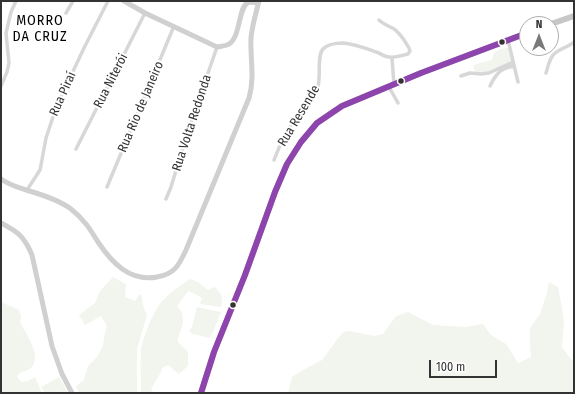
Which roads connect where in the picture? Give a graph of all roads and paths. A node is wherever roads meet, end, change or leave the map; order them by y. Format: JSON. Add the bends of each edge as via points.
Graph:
{"nodes":[{"id":1,"x":16,"y":1,"type":"edge"},
{"id":2,"x":73,"y":1,"type":"edge"},
{"id":3,"x":108,"y":1,"type":"edge"},
{"id":4,"x":124,"y":1,"type":"edge"},
{"id":5,"x":259,"y":2,"type":"edge"},
{"id":6,"x":132,"y":3,"type":"edge"},
{"id":7,"x":66,"y":13,"type":"dead end"},
{"id":8,"x":145,"y":13,"type":"junction"},
{"id":9,"x":574,"y":16,"type":"edge"},
{"id":10,"x":379,"y":20,"type":"dead end"},
{"id":11,"x":559,"y":21,"type":"edge"},
{"id":12,"x":174,"y":26,"type":"junction"},
{"id":13,"x":519,"y":36,"type":"edge"},
{"id":14,"x":508,"y":40,"type":"junction"},
{"id":15,"x":574,"y":42,"type":"edge"},
{"id":16,"x":217,"y":46,"type":"junction"},
{"id":17,"x":392,"y":58,"type":"junction"},
{"id":18,"x":514,"y":64,"type":"junction"},
{"id":19,"x":546,"y":73,"type":"dead end"},
{"id":20,"x":461,"y":76,"type":"dead end"},
{"id":21,"x":518,"y":82,"type":"dead end"},
{"id":22,"x":1,"y":86,"type":"edge"},
{"id":23,"x":391,"y":86,"type":"junction"},
{"id":24,"x":490,"y":86,"type":"dead end"},
{"id":25,"x":398,"y":103,"type":"dead end"},
{"id":26,"x":76,"y":149,"type":"dead end"},
{"id":27,"x":274,"y":160,"type":"dead end"},
{"id":28,"x":1,"y":179,"type":"edge"},
{"id":29,"x":107,"y":187,"type":"dead end"},
{"id":30,"x":27,"y":190,"type":"junction"},
{"id":31,"x":166,"y":199,"type":"dead end"},
{"id":32,"x":1,"y":223,"type":"edge"},
{"id":33,"x":72,"y":393,"type":"edge"},
{"id":34,"x":201,"y":393,"type":"edge"}],
"edges":[{"from":1,"to":22,"type":"street","via":[[6,33],[9,68]]},
{"from":2,"to":7,"type":"street"},
{"from":3,"to":30,"type":"street","name":"Rua Piraí","via":[[61,97],[46,138],[40,170]]},
{"from":4,"to":6,"type":"main road"},
{"from":5,"to":16,"type":"main road","via":[[246,4],[233,40],[230,44]]},
{"from":5,"to":30,"type":"main road","via":[[251,38],[252,80],[249,98],[180,264],[171,272],[152,278],[134,276],[117,266],[86,224],[70,209]]},
{"from":6,"to":8,"type":"main road"},
{"from":8,"to":12,"type":"main road"},
{"from":8,"to":26,"type":"street","name":"Rua Niterói"},
{"from":9,"to":11,"type":"highway"},
{"from":10,"to":17,"type":"street","via":[[396,30],[409,48],[408,54]]},
{"from":12,"to":16,"type":"main road"},
{"from":12,"to":29,"type":"street","name":"Rua Rio de Janeiro"},
{"from":13,"to":14,"type":"highway"},
{"from":14,"to":18,"type":"street"},
{"from":14,"to":23,"type":"highway"},
{"from":15,"to":19,"type":"street","via":[[553,55]]},
{"from":16,"to":31,"type":"street","name":"Rua Volta Redonda"},
{"from":17,"to":23,"type":"street"},
{"from":17,"to":27,"type":"street","name":"Rua Resende","via":[[344,43],[324,48],[320,60],[318,90],[285,135]]},
{"from":18,"to":20,"type":"street","via":[[481,74],[470,73]]},
{"from":18,"to":21,"type":"street"},
{"from":18,"to":24,"type":"street","via":[[498,73]]},
{"from":23,"to":25,"type":"street"},
{"from":23,"to":34,"type":"highway","via":[[342,106],[317,123],[287,164],[214,352]]},
{"from":28,"to":30,"type":"main road"},
{"from":32,"to":33,"type":"main road","via":[[22,236],[32,255],[52,346]]}]}
